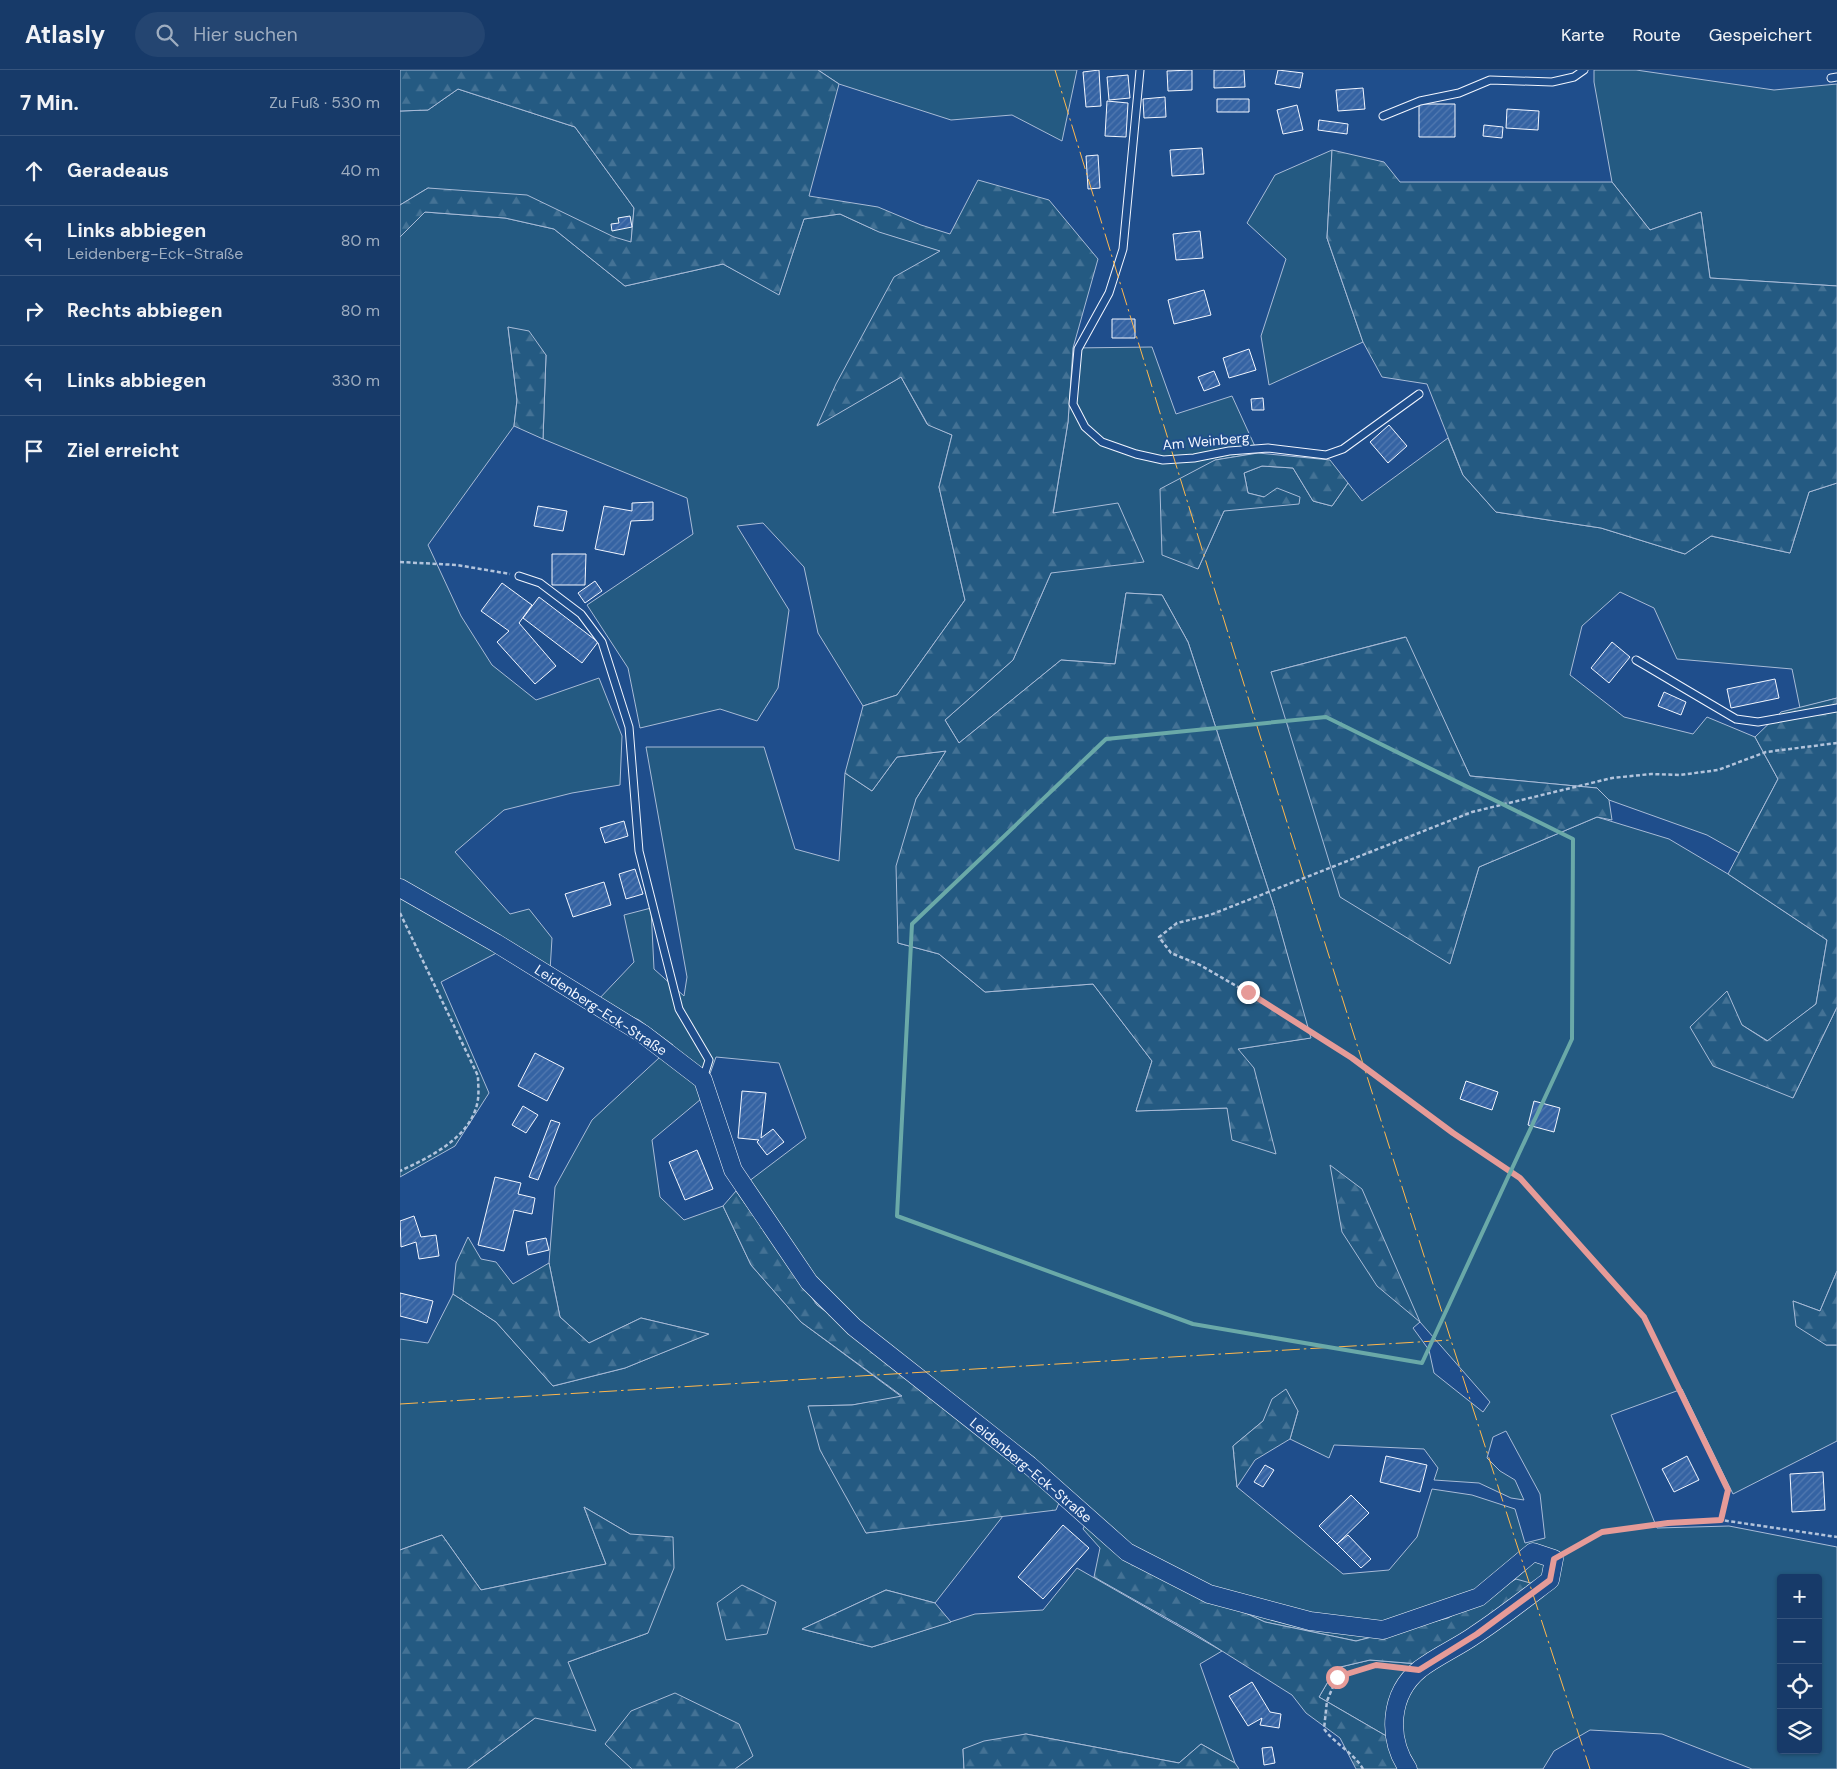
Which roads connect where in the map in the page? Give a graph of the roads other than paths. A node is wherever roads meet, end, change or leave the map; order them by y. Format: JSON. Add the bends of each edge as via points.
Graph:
{"nodes":[{"id":1,"x":1140,"y":70,"type":"edge"},
{"id":2,"x":1584,"y":70,"type":"edge"},
{"id":3,"x":1383,"y":116,"type":"dead end"},
{"id":4,"x":1419,"y":394,"type":"dead end"},
{"id":5,"x":519,"y":576,"type":"road end"},
{"id":6,"x":1636,"y":660,"type":"dead end"},
{"id":7,"x":1837,"y":708,"type":"edge"},
{"id":8,"x":400,"y":888,"type":"edge"},
{"id":9,"x":703,"y":1080,"type":"junction"},
{"id":10,"x":1408,"y":1769,"type":"edge"}],
"edges":[{"from":1,"to":4,"type":"lane","name":"Am Weinberg","via":[[1123,249],[1109,293],[1078,349],[1073,404],[1085,427],[1102,442],[1163,460],[1268,448],[1326,455],[1343,449]]},
{"from":2,"to":3,"type":"lane","via":[[1574,77],[1552,82],[1490,80]]},
{"from":5,"to":9,"type":"lane","via":[[540,582],[581,614],[602,642],[629,727],[640,851],[678,1009],[709,1060]]},
{"from":6,"to":7,"type":"lane","via":[[1736,719],[1758,722]]},
{"from":8,"to":9,"type":"street","name":"Leidenberg-Eck-Straße","via":[[643,1034]]},
{"from":9,"to":10,"type":"street","name":"Leidenberg-Eck-Straße","via":[[733,1170],[809,1282],[854,1327],[1028,1465],[1127,1552],[1209,1594],[1310,1621],[1383,1630],[1478,1597],[1533,1552],[1554,1559],[1550,1580],[1477,1634],[1419,1670],[1398,1698],[1393,1732],[1401,1759]]}]}
